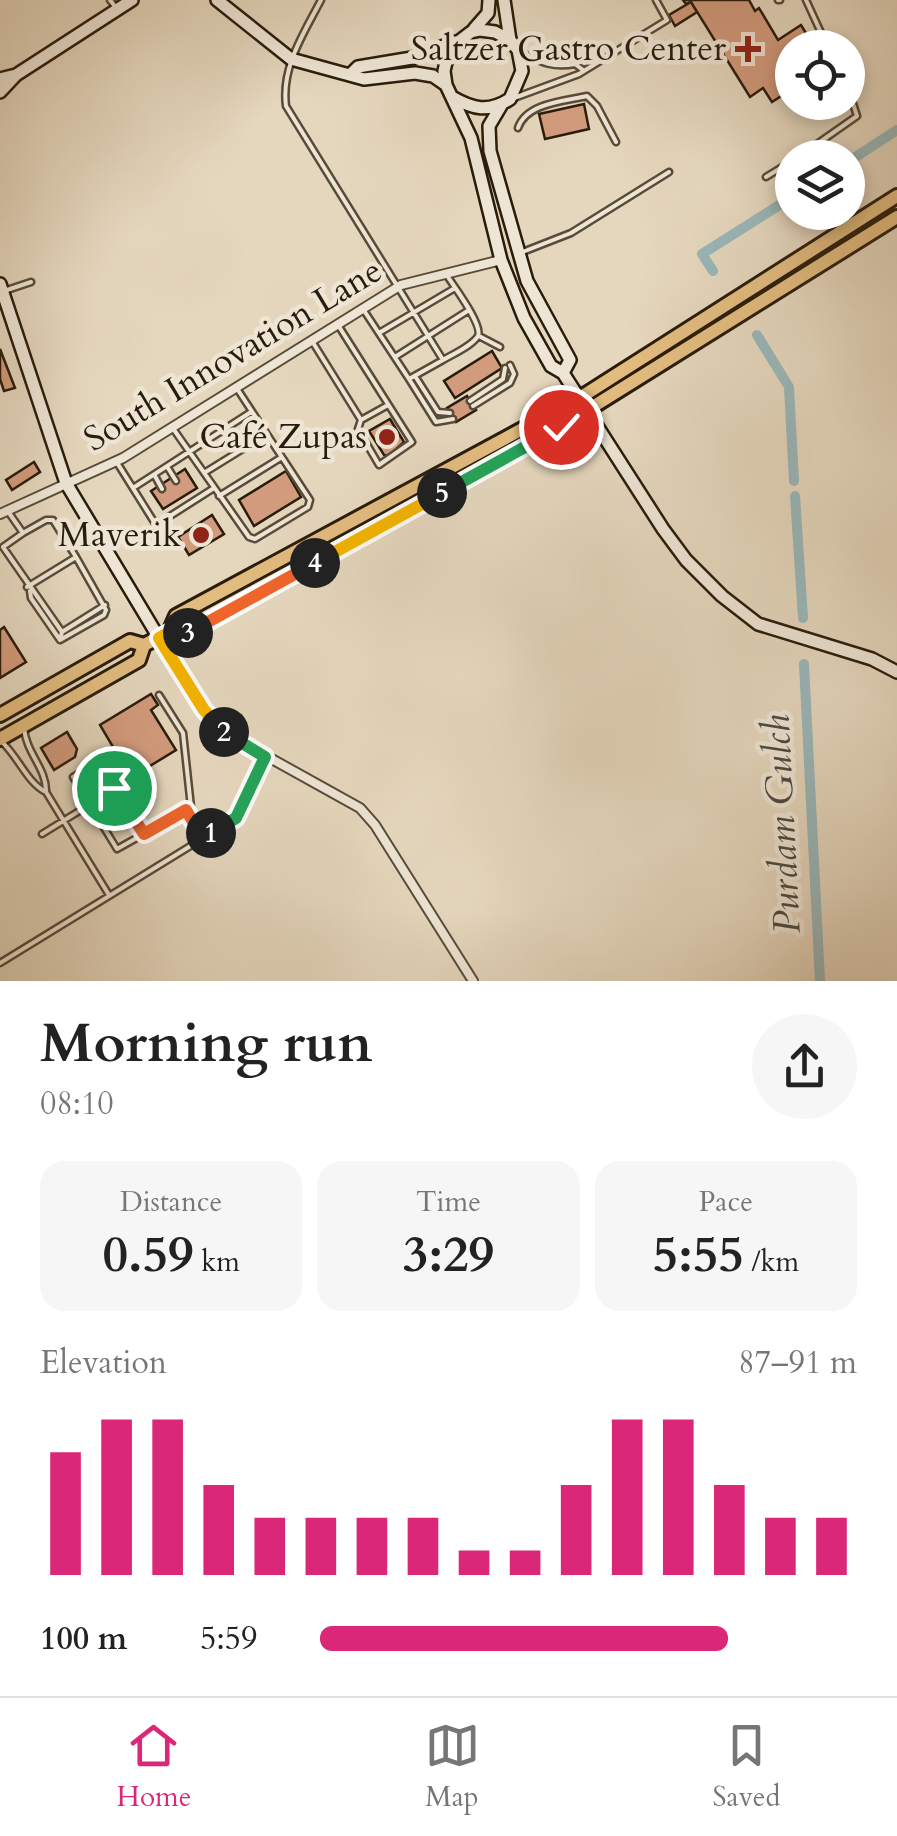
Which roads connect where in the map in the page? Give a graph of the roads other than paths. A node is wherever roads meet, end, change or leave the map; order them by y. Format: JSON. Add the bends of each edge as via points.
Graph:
{"nodes":[{"id":1,"x":132,"y":0,"type":"edge"},
{"id":2,"x":217,"y":0,"type":"edge"},
{"id":3,"x":321,"y":0,"type":"edge"},
{"id":4,"x":489,"y":0,"type":"edge"},
{"id":5,"x":504,"y":0,"type":"edge"},
{"id":6,"x":656,"y":0,"type":"edge"},
{"id":7,"x":806,"y":0,"type":"edge"},
{"id":8,"x":113,"y":5,"type":"edge"},
{"id":9,"x":820,"y":30,"type":"edge"},
{"id":10,"x":471,"y":32,"type":"junction"},
{"id":11,"x":458,"y":40,"type":"junction"},
{"id":12,"x":514,"y":45,"type":"junction"},
{"id":13,"x":291,"y":58,"type":"junction"},
{"id":14,"x":583,"y":70,"type":"junction"},
{"id":15,"x":351,"y":74,"type":"junction"},
{"id":16,"x":16,"y":75,"type":"junction"},
{"id":17,"x":0,"y":79,"type":"edge"},
{"id":18,"x":449,"y":91,"type":"junction"},
{"id":19,"x":0,"y":92,"type":"edge"},
{"id":20,"x":506,"y":102,"type":"junction"},
{"id":21,"x":851,"y":120,"type":"edge"},
{"id":22,"x":518,"y":128,"type":"dead end"},
{"id":23,"x":822,"y":140,"type":"edge"},
{"id":24,"x":616,"y":142,"type":"dead end"},
{"id":25,"x":775,"y":171,"type":"edge"},
{"id":26,"x":669,"y":172,"type":"dead end"},
{"id":27,"x":766,"y":177,"type":"dead end"},
{"id":28,"x":897,"y":196,"type":"edge"},
{"id":29,"x":897,"y":217,"type":"edge"},
{"id":30,"x":518,"y":254,"type":"junction"},
{"id":31,"x":500,"y":260,"type":"junction"},
{"id":32,"x":446,"y":273,"type":"junction"},
{"id":33,"x":31,"y":282,"type":"dead end"},
{"id":34,"x":396,"y":288,"type":"junction"},
{"id":35,"x":455,"y":288,"type":"junction"},
{"id":36,"x":1,"y":290,"type":"edge"},
{"id":37,"x":363,"y":308,"type":"junction"},
{"id":38,"x":469,"y":310,"type":"junction"},
{"id":39,"x":412,"y":312,"type":"junction"},
{"id":40,"x":338,"y":324,"type":"junction"},
{"id":41,"x":379,"y":333,"type":"junction"},
{"id":42,"x":427,"y":336,"type":"junction"},
{"id":43,"x":478,"y":336,"type":"junction"},
{"id":44,"x":312,"y":341,"type":"junction"},
{"id":45,"x":498,"y":349,"type":"dead end"},
{"id":46,"x":395,"y":357,"type":"junction"},
{"id":47,"x":443,"y":360,"type":"junction"},
{"id":48,"x":508,"y":366,"type":"dead end"},
{"id":49,"x":564,"y":373,"type":"junction"},
{"id":50,"x":412,"y":378,"type":"junction"},
{"id":51,"x":236,"y":387,"type":"junction"},
{"id":52,"x":578,"y":398,"type":"junction"},
{"id":53,"x":472,"y":403,"type":"dead end"},
{"id":54,"x":388,"y":405,"type":"junction"},
{"id":55,"x":252,"y":411,"type":"junction"},
{"id":56,"x":586,"y":413,"type":"junction"},
{"id":57,"x":361,"y":420,"type":"junction"},
{"id":58,"x":172,"y":427,"type":"junction"},
{"id":59,"x":267,"y":434,"type":"junction"},
{"id":60,"x":189,"y":452,"type":"junction"},
{"id":61,"x":282,"y":457,"type":"junction"},
{"id":62,"x":116,"y":461,"type":"junction"},
{"id":63,"x":168,"y":467,"type":"junction"},
{"id":64,"x":204,"y":473,"type":"junction"},
{"id":65,"x":155,"y":476,"type":"junction"},
{"id":66,"x":176,"y":480,"type":"dead end"},
{"id":67,"x":66,"y":483,"type":"junction"},
{"id":68,"x":134,"y":488,"type":"junction"},
{"id":69,"x":214,"y":488,"type":"junction"},
{"id":70,"x":162,"y":489,"type":"dead end"},
{"id":71,"x":219,"y":496,"type":"junction"},
{"id":72,"x":3,"y":512,"type":"edge"},
{"id":73,"x":23,"y":534,"type":"junction"},
{"id":74,"x":76,"y":556,"type":"junction"},
{"id":75,"x":29,"y":589,"type":"junction"},
{"id":76,"x":105,"y":605,"type":"junction"},
{"id":77,"x":47,"y":609,"type":"junction"},
{"id":78,"x":40,"y":613,"type":"junction"},
{"id":79,"x":62,"y":632,"type":"junction"},
{"id":80,"x":164,"y":635,"type":"junction"},
{"id":81,"x":60,"y":640,"type":"junction"},
{"id":82,"x":144,"y":645,"type":"junction"},
{"id":83,"x":897,"y":672,"type":"edge"},
{"id":84,"x":158,"y":694,"type":"dead end"},
{"id":85,"x":2,"y":710,"type":"edge"},
{"id":86,"x":24,"y":725,"type":"junction"},
{"id":87,"x":0,"y":740,"type":"edge"},
{"id":88,"x":265,"y":757,"type":"junction"},
{"id":89,"x":115,"y":789,"type":"junction"},
{"id":90,"x":46,"y":792,"type":"junction"},
{"id":91,"x":89,"y":805,"type":"junction"},
{"id":92,"x":186,"y":810,"type":"junction"},
{"id":93,"x":64,"y":821,"type":"junction"},
{"id":94,"x":42,"y":834,"type":"dead end"},
{"id":95,"x":144,"y":834,"type":"junction"},
{"id":96,"x":203,"y":838,"type":"junction"},
{"id":97,"x":110,"y":895,"type":"junction"},
{"id":98,"x":0,"y":963,"type":"edge"},
{"id":99,"x":473,"y":981,"type":"edge"}],
"edges":[{"from":1,"to":8,"type":"street"},
{"from":2,"to":13,"type":"street"},
{"from":3,"to":13,"type":"lane"},
{"from":4,"to":10,"type":"street","via":[[484,21]]},
{"from":5,"to":12,"type":"street"},
{"from":6,"to":14,"type":"lane","via":[[668,20]]},
{"from":7,"to":9,"type":"lane"},
{"from":8,"to":16,"type":"street"},
{"from":10,"to":11,"type":"street"},
{"from":10,"to":12,"type":"street","via":[[487,30]]},
{"from":11,"to":15,"type":"street"},
{"from":11,"to":18,"type":"street","via":[[445,59]]},
{"from":12,"to":14,"type":"lane","via":[[544,64]]},
{"from":12,"to":20,"type":"street","via":[[522,71]]},
{"from":13,"to":15,"type":"street"},
{"from":13,"to":34,"type":"lane","via":[[284,92],[290,118]]},
{"from":14,"to":20,"type":"lane"},
{"from":15,"to":18,"type":"street","via":[[364,80],[415,72],[433,76]]},
{"from":16,"to":17,"type":"street"},
{"from":16,"to":19,"type":"street"},
{"from":18,"to":20,"type":"street","via":[[478,109]]},
{"from":18,"to":31,"type":"street","via":[[471,138]]},
{"from":20,"to":30,"type":"street","via":[[489,126],[490,151]]},
{"from":21,"to":23,"type":"lane"},
{"from":22,"to":24,"type":"lane","via":[[543,106],[587,96]]},
{"from":25,"to":27,"type":"lane"},
{"from":26,"to":30,"type":"lane","via":[[571,233]]},
{"from":28,"to":52,"type":"main road"},
{"from":29,"to":56,"type":"main road"},
{"from":30,"to":49,"type":"street","via":[[570,360]]},
{"from":31,"to":32,"type":"street","name":"South Innovation Lane"},
{"from":31,"to":49,"type":"street","via":[[551,366]]},
{"from":32,"to":34,"type":"street","name":"South Innovation Lane"},
{"from":32,"to":35,"type":"lane"},
{"from":33,"to":36,"type":"lane"},
{"from":34,"to":37,"type":"street","name":"South Innovation Lane"},
{"from":34,"to":39,"type":"lane"},
{"from":35,"to":38,"type":"lane"},
{"from":35,"to":39,"type":"lane"},
{"from":36,"to":67,"type":"street"},
{"from":37,"to":40,"type":"street","name":"South Innovation Lane"},
{"from":37,"to":41,"type":"lane"},
{"from":38,"to":42,"type":"lane"},
{"from":38,"to":43,"type":"lane"},
{"from":39,"to":41,"type":"lane"},
{"from":39,"to":42,"type":"lane"},
{"from":40,"to":44,"type":"street","name":"South Innovation Lane"},
{"from":40,"to":54,"type":"lane"},
{"from":41,"to":46,"type":"lane"},
{"from":42,"to":46,"type":"lane"},
{"from":42,"to":47,"type":"lane"},
{"from":43,"to":45,"type":"lane"},
{"from":43,"to":47,"type":"lane"},
{"from":44,"to":51,"type":"street","name":"South Innovation Lane"},
{"from":44,"to":57,"type":"lane"},
{"from":46,"to":50,"type":"lane"},
{"from":47,"to":50,"type":"lane"},
{"from":48,"to":53,"type":"lane","via":[[513,379]]},
{"from":49,"to":52,"type":"street"},
{"from":50,"to":50,"type":"lane","via":[[436,422],[452,416],[438,412]]},
{"from":51,"to":55,"type":"lane"},
{"from":51,"to":58,"type":"street","name":"South Innovation Lane"},
{"from":52,"to":56,"type":"street"},
{"from":52,"to":80,"type":"main road","via":[[176,616]]},
{"from":54,"to":57,"type":"lane"},
{"from":54,"to":57,"type":"lane","via":[[412,442],[380,465],[358,429]]},
{"from":55,"to":59,"type":"lane"},
{"from":55,"to":60,"type":"lane"},
{"from":56,"to":80,"type":"main road","via":[[186,635]]},
{"from":56,"to":83,"type":"street","via":[[686,560],[722,596],[758,624]]},
{"from":58,"to":60,"type":"lane"},
{"from":58,"to":62,"type":"street","name":"South Innovation Lane"},
{"from":59,"to":61,"type":"lane"},
{"from":59,"to":64,"type":"lane"},
{"from":60,"to":63,"type":"lane"},
{"from":60,"to":64,"type":"lane"},
{"from":61,"to":71,"type":"lane"},
{"from":61,"to":71,"type":"lane","via":[[310,500],[308,507],[255,539]]},
{"from":62,"to":67,"type":"street","name":"South Innovation Lane"},
{"from":62,"to":68,"type":"lane"},
{"from":63,"to":65,"type":"lane"},
{"from":63,"to":66,"type":"lane"},
{"from":64,"to":69,"type":"lane"},
{"from":65,"to":68,"type":"lane"},
{"from":65,"to":70,"type":"lane"},
{"from":67,"to":72,"type":"street","name":"South Innovation Lane"},
{"from":67,"to":80,"type":"street"},
{"from":68,"to":69,"type":"lane","via":[[156,525]]},
{"from":69,"to":71,"type":"lane"},
{"from":72,"to":73,"type":"lane"},
{"from":73,"to":74,"type":"lane","via":[[53,520]]},
{"from":73,"to":75,"type":"lane","via":[[3,547]]},
{"from":74,"to":75,"type":"lane"},
{"from":74,"to":76,"type":"lane"},
{"from":75,"to":77,"type":"lane"},
{"from":75,"to":78,"type":"lane"},
{"from":76,"to":79,"type":"lane"},
{"from":76,"to":81,"type":"lane","via":[[104,615]]},
{"from":77,"to":78,"type":"lane"},
{"from":77,"to":79,"type":"lane"},
{"from":78,"to":81,"type":"lane"},
{"from":79,"to":81,"type":"lane"},
{"from":80,"to":82,"type":"main road"},
{"from":80,"to":88,"type":"street","via":[[204,710]]},
{"from":82,"to":85,"type":"main road","via":[[130,641]]},
{"from":82,"to":86,"type":"main road","via":[[140,660]]},
{"from":84,"to":92,"type":"lane","via":[[183,733]]},
{"from":86,"to":87,"type":"main road"},
{"from":86,"to":90,"type":"lane","via":[[26,748],[47,781]]},
{"from":87,"to":90,"type":"lane"},
{"from":88,"to":96,"type":"lane","via":[[236,818]]},
{"from":88,"to":99,"type":"street","via":[[360,808]]},
{"from":89,"to":91,"type":"lane"},
{"from":89,"to":91,"type":"lane","via":[[98,762],[72,778]]},
{"from":89,"to":95,"type":"lane"},
{"from":90,"to":93,"type":"lane"},
{"from":91,"to":93,"type":"lane"},
{"from":91,"to":95,"type":"lane","via":[[117,849]]},
{"from":92,"to":95,"type":"lane"},
{"from":92,"to":96,"type":"lane"},
{"from":93,"to":94,"type":"lane"},
{"from":93,"to":97,"type":"lane"},
{"from":96,"to":97,"type":"lane"},
{"from":97,"to":98,"type":"lane"}]}
